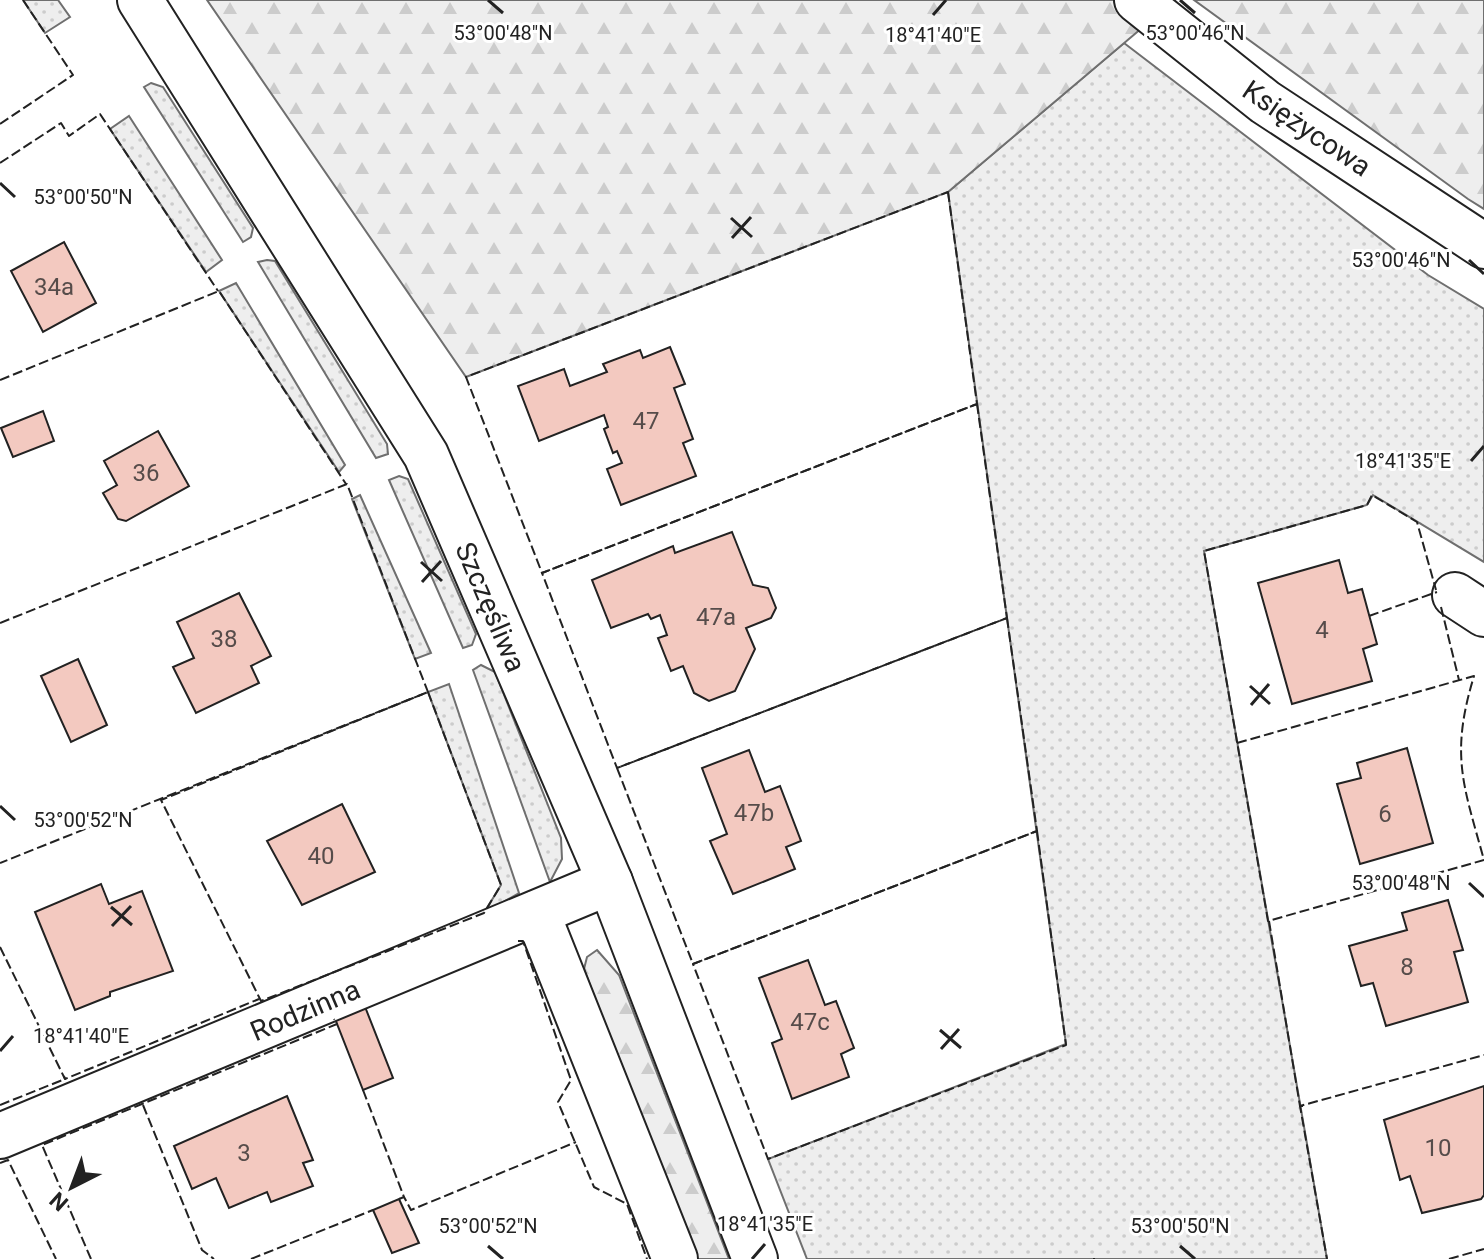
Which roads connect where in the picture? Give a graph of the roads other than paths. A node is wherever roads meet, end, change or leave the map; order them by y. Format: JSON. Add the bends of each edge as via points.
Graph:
{"nodes":[{"id":1,"x":140,"y":0,"type":"edge"},
{"id":2,"x":1137,"y":0,"type":"edge"},
{"id":3,"x":1484,"y":246,"type":"edge"},
{"id":4,"x":610,"y":882,"type":"junction"},
{"id":5,"x":537,"y":913,"type":"junction"},
{"id":6,"x":0,"y":1136,"type":"edge"},
{"id":7,"x":675,"y":1259,"type":"edge"},
{"id":8,"x":755,"y":1259,"type":"edge"}],
"edges":[{"from":1,"to":4,"type":"street","name":"Szczęśliwa","via":[[426,455]]},
{"from":2,"to":3,"type":"street","name":"Księżycowa","via":[[1265,102]]},
{"from":4,"to":5,"type":"street","name":"Rodzinna"},
{"from":4,"to":8,"type":"street","name":"Szczęśliwa"},
{"from":5,"to":6,"type":"street","name":"Rodzinna"},
{"from":5,"to":7,"type":"street"}]}
